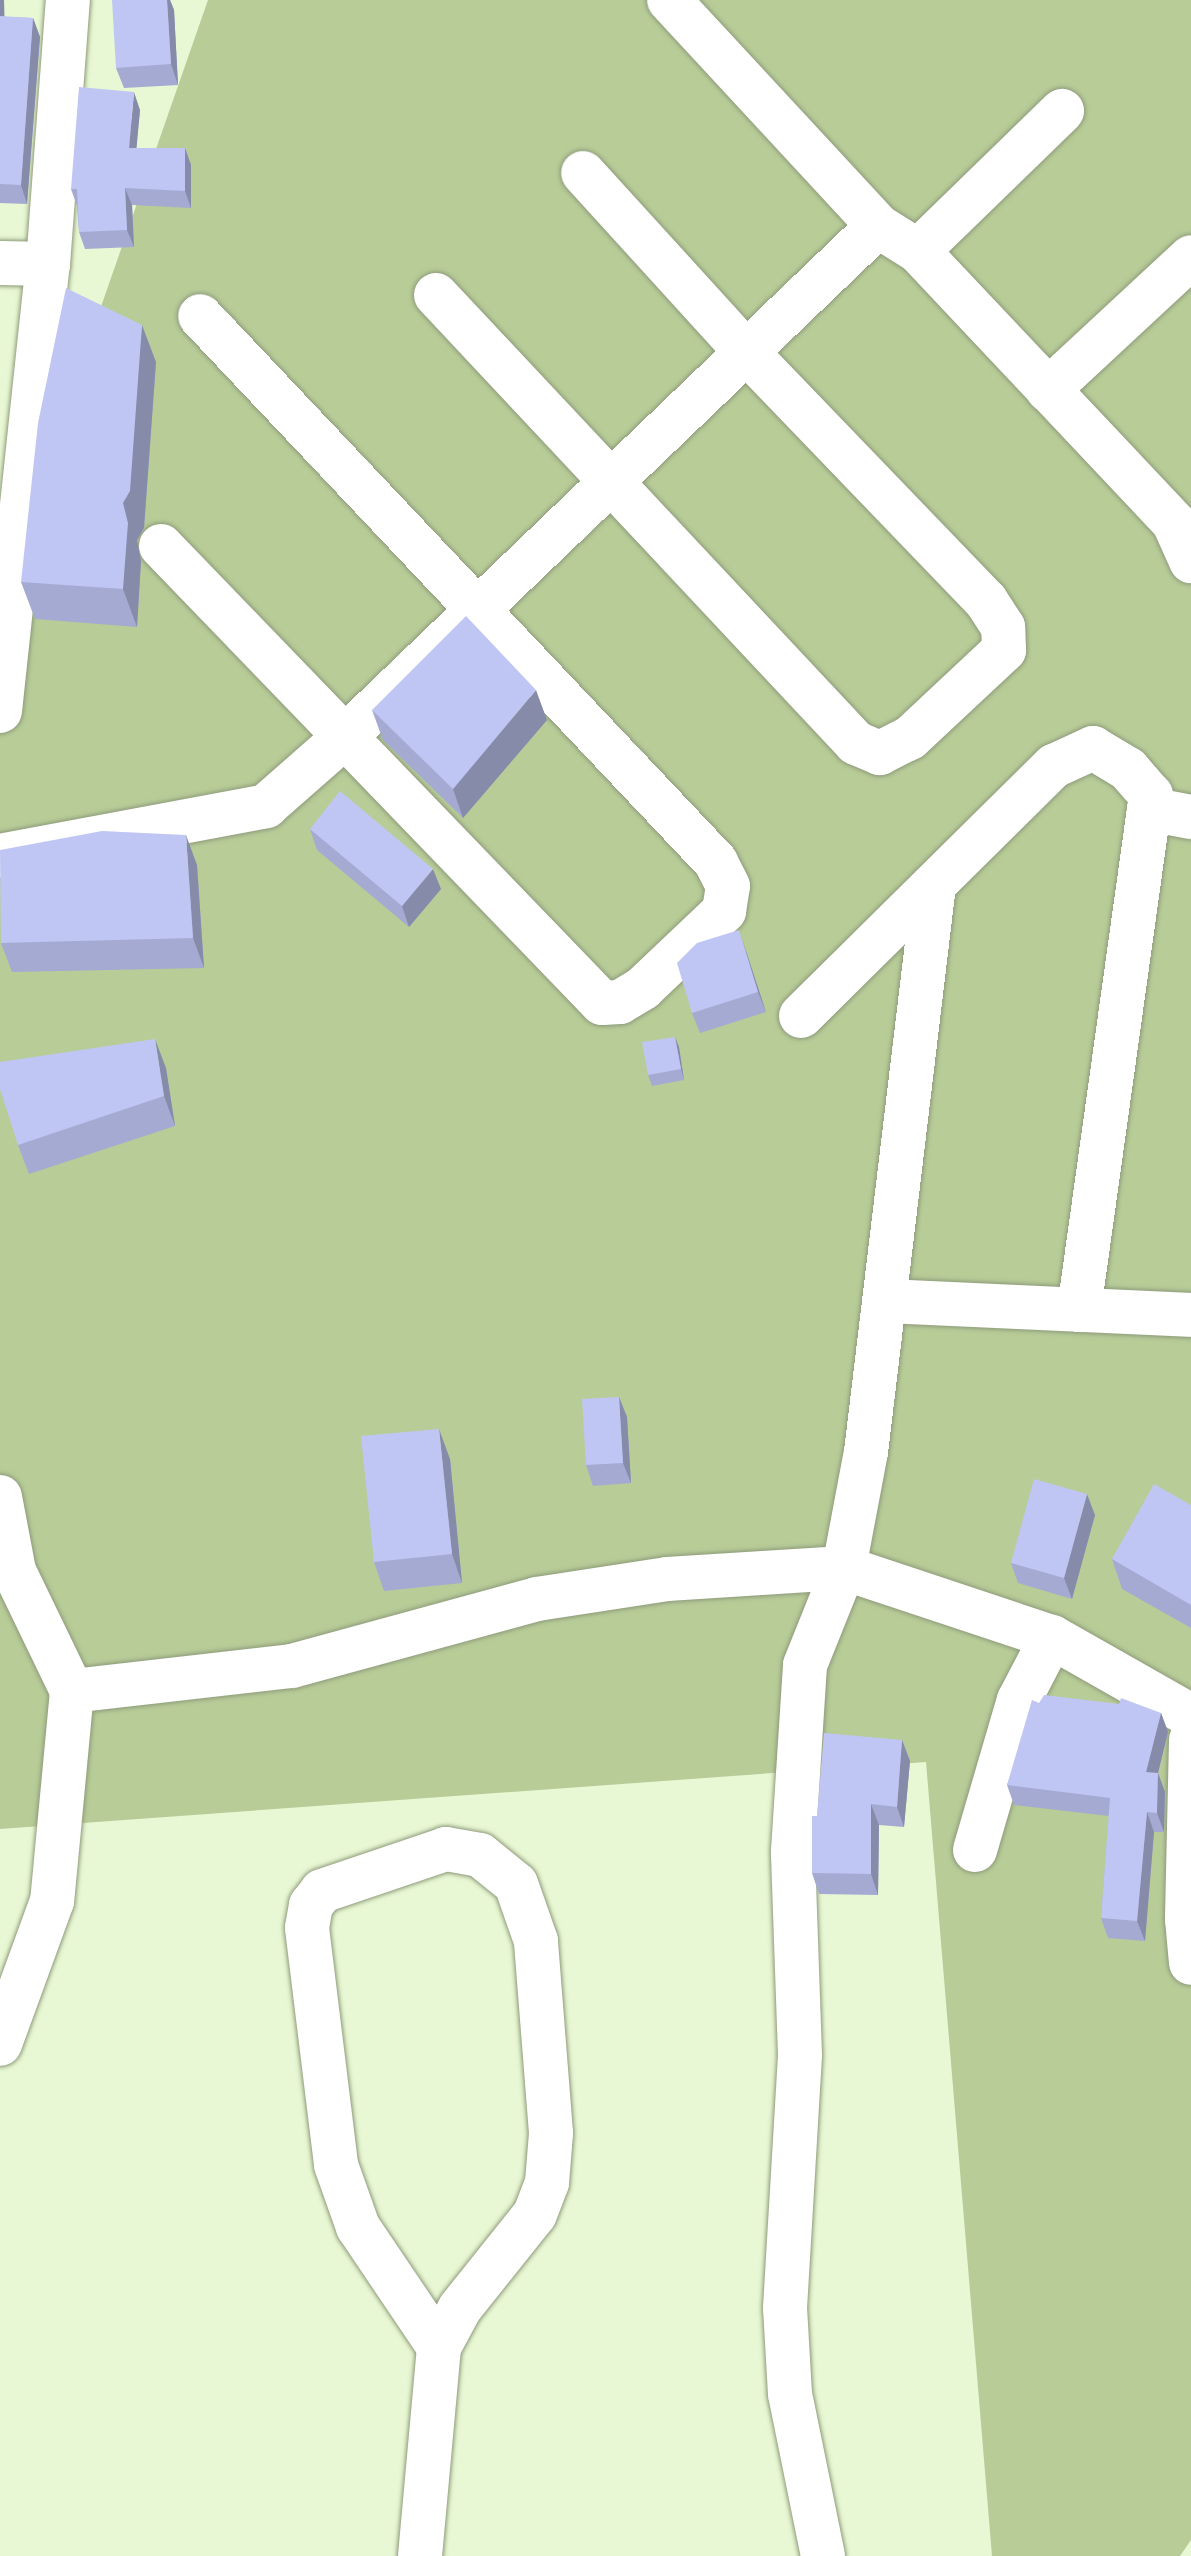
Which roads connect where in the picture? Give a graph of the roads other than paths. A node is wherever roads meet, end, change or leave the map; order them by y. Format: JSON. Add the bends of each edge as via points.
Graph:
{"nodes":[{"id":1,"x":68,"y":0,"type":"edge"},
{"id":2,"x":669,"y":0,"type":"edge"},
{"id":3,"x":1062,"y":111,"type":"dead end"},
{"id":4,"x":583,"y":173,"type":"dead end"},
{"id":5,"x":878,"y":226,"type":"junction"},
{"id":6,"x":918,"y":251,"type":"junction"},
{"id":7,"x":1191,"y":257,"type":"edge"},
{"id":8,"x":0,"y":263,"type":"edge"},
{"id":9,"x":48,"y":264,"type":"junction"},
{"id":10,"x":436,"y":295,"type":"dead end"},
{"id":11,"x":200,"y":316,"type":"dead end"},
{"id":12,"x":746,"y":352,"type":"junction"},
{"id":13,"x":1048,"y":390,"type":"junction"},
{"id":14,"x":611,"y":482,"type":"junction"},
{"id":15,"x":1185,"y":530,"type":"edge"},
{"id":16,"x":161,"y":546,"type":"dead end"},
{"id":17,"x":478,"y":610,"type":"junction"},
{"id":18,"x":0,"y":711,"type":"edge"},
{"id":19,"x":348,"y":734,"type":"junction"},
{"id":20,"x":1149,"y":809,"type":"junction"},
{"id":21,"x":1191,"y":817,"type":"edge"},
{"id":22,"x":0,"y":856,"type":"edge"},
{"id":23,"x":934,"y":885,"type":"junction"},
{"id":24,"x":801,"y":1016,"type":"dead end"},
{"id":25,"x":886,"y":1301,"type":"junction"},
{"id":26,"x":1079,"y":1310,"type":"junction"},
{"id":27,"x":1191,"y":1315,"type":"edge"},
{"id":28,"x":0,"y":1497,"type":"edge"},
{"id":29,"x":844,"y":1568,"type":"junction"},
{"id":30,"x":1052,"y":1637,"type":"junction"},
{"id":31,"x":72,"y":1691,"type":"junction"},
{"id":32,"x":1191,"y":1716,"type":"edge"},
{"id":33,"x":1191,"y":1740,"type":"edge"},
{"id":34,"x":975,"y":1850,"type":"dead end"},
{"id":35,"x":1191,"y":1963,"type":"edge"},
{"id":36,"x":0,"y":2044,"type":"edge"},
{"id":37,"x":439,"y":2347,"type":"junction"},
{"id":38,"x":420,"y":2556,"type":"edge"},
{"id":39,"x":823,"y":2556,"type":"edge"}],
"edges":[{"from":1,"to":9,"type":"street"},
{"from":2,"to":5,"type":"street"},
{"from":3,"to":6,"type":"street"},
{"from":4,"to":12,"type":"street"},
{"from":5,"to":6,"type":"street"},
{"from":5,"to":12,"type":"street"},
{"from":6,"to":13,"type":"street"},
{"from":7,"to":13,"type":"street"},
{"from":8,"to":9,"type":"street"},
{"from":9,"to":18,"type":"street"},
{"from":10,"to":14,"type":"street"},
{"from":11,"to":17,"type":"street"},
{"from":12,"to":14,"type":"street"},
{"from":12,"to":14,"type":"street","via":[[986,601],[1003,627],[1004,650],[910,738],[880,753],[856,743]]},
{"from":13,"to":15,"type":"street"},
{"from":14,"to":17,"type":"street"},
{"from":16,"to":19,"type":"street"},
{"from":17,"to":19,"type":"street"},
{"from":17,"to":19,"type":"street","via":[[716,862],[728,886],[724,911],[643,988],[620,1002],[602,1003]]},
{"from":19,"to":22,"type":"street","via":[[266,806]]},
{"from":20,"to":21,"type":"street"},
{"from":20,"to":23,"type":"street","via":[[1151,795],[1128,769],[1101,750],[1082,750],[1054,766]]},
{"from":20,"to":26,"type":"street"},
{"from":23,"to":24,"type":"street"},
{"from":23,"to":25,"type":"street"},
{"from":25,"to":26,"type":"street"},
{"from":25,"to":29,"type":"street"},
{"from":26,"to":27,"type":"street"},
{"from":28,"to":31,"type":"street","via":[[14,1571]]},
{"from":29,"to":30,"type":"street"},
{"from":29,"to":31,"type":"street","via":[[667,1579],[537,1599],[292,1666]]},
{"from":29,"to":39,"type":"street","via":[[805,1665],[793,1851],[800,2055],[786,2220],[785,2308],[790,2394]]},
{"from":30,"to":32,"type":"street"},
{"from":30,"to":34,"type":"street","via":[[1019,1700]]},
{"from":31,"to":36,"type":"street","via":[[52,1901]]},
{"from":33,"to":35,"type":"street"},
{"from":37,"to":37,"type":"street","via":[[358,2227],[336,2165],[307,1928],[311,1905],[322,1891],[446,1849],[480,1855],[516,1884],[536,1941],[551,2133],[547,2183],[535,2214],[460,2308]]},
{"from":37,"to":38,"type":"street"}]}
